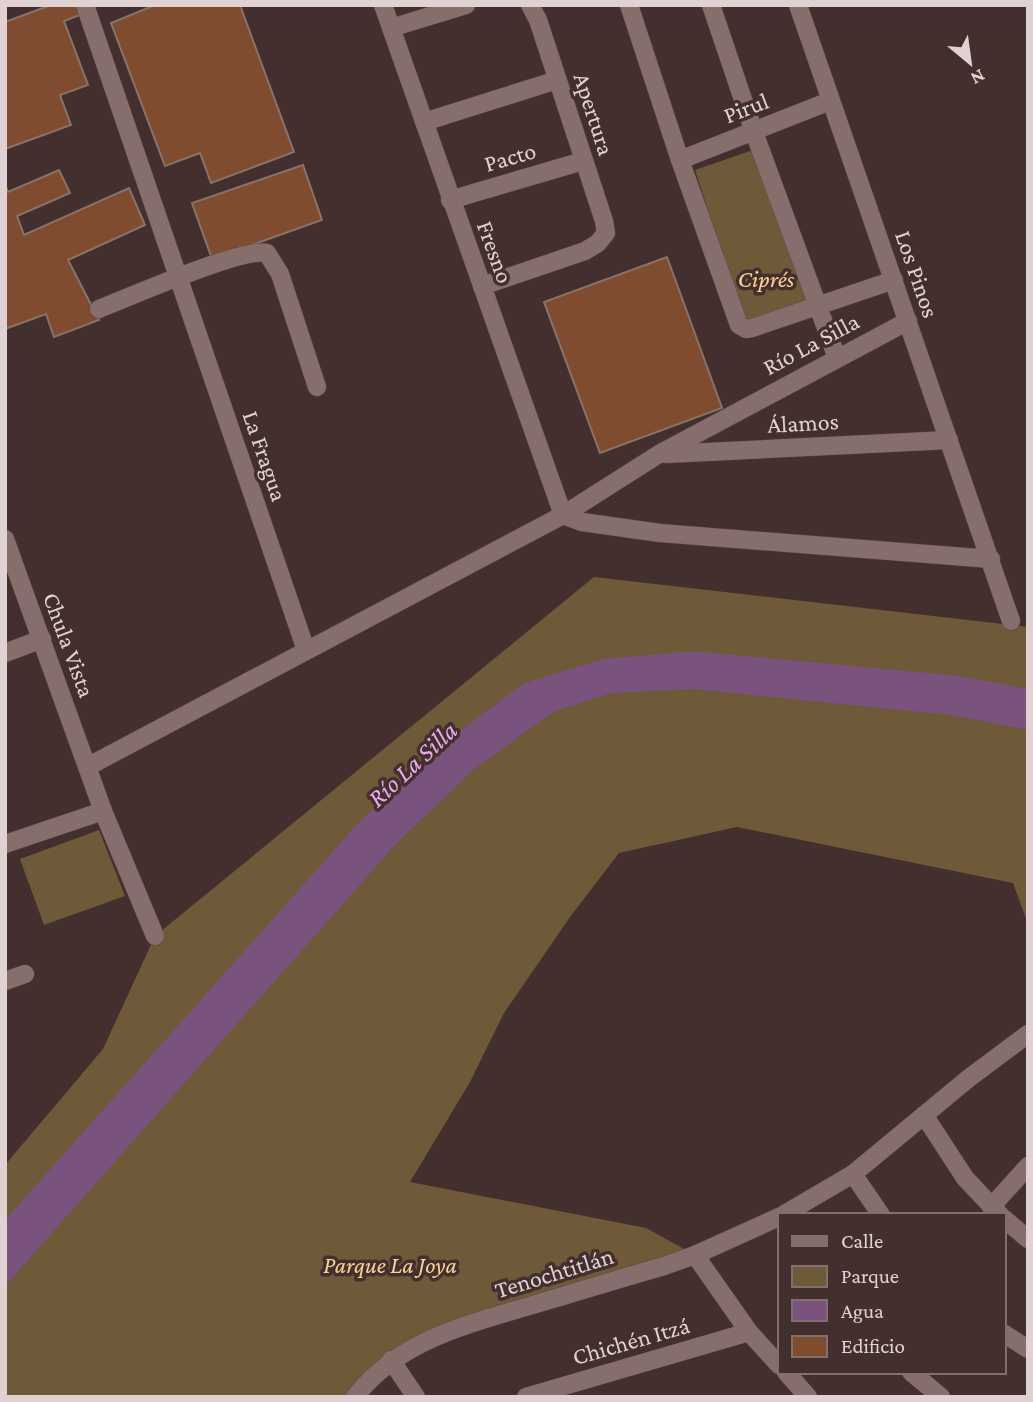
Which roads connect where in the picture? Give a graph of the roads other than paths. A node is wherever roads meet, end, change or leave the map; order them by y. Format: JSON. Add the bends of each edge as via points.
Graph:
{"nodes":[{"id":1,"x":85,"y":5,"type":"edge"},
{"id":2,"x":383,"y":5,"type":"edge"},
{"id":3,"x":466,"y":5,"type":"edge"},
{"id":4,"x":530,"y":5,"type":"edge"},
{"id":5,"x":629,"y":5,"type":"edge"},
{"id":6,"x":710,"y":5,"type":"edge"},
{"id":7,"x":798,"y":5,"type":"edge"},
{"id":8,"x":391,"y":29,"type":"junction"},
{"id":9,"x":557,"y":80,"type":"junction"},
{"id":10,"x":831,"y":101,"type":"junction"},
{"id":11,"x":424,"y":122,"type":"junction"},
{"id":12,"x":754,"y":132,"type":"junction"},
{"id":13,"x":680,"y":160,"type":"junction"},
{"id":14,"x":583,"y":161,"type":"junction"},
{"id":15,"x":450,"y":200,"type":"junction"},
{"id":16,"x":178,"y":278,"type":"junction"},
{"id":17,"x":894,"y":281,"type":"junction"},
{"id":18,"x":482,"y":286,"type":"junction"},
{"id":19,"x":817,"y":305,"type":"junction"},
{"id":20,"x":99,"y":309,"type":"dead end"},
{"id":21,"x":908,"y":321,"type":"junction"},
{"id":22,"x":837,"y":358,"type":"junction"},
{"id":23,"x":317,"y":387,"type":"dead end"},
{"id":24,"x":949,"y":440,"type":"junction"},
{"id":25,"x":659,"y":454,"type":"junction"},
{"id":26,"x":563,"y":515,"type":"junction"},
{"id":27,"x":5,"y":539,"type":"edge"},
{"id":28,"x":990,"y":559,"type":"junction"},
{"id":29,"x":1011,"y":621,"type":"dead end"},
{"id":30,"x":42,"y":639,"type":"junction"},
{"id":31,"x":306,"y":650,"type":"junction"},
{"id":32,"x":5,"y":653,"type":"edge"},
{"id":33,"x":87,"y":767,"type":"junction"},
{"id":34,"x":103,"y":810,"type":"junction"},
{"id":35,"x":5,"y":844,"type":"edge"},
{"id":36,"x":155,"y":936,"type":"dead end"},
{"id":37,"x":25,"y":974,"type":"dead end"},
{"id":38,"x":5,"y":981,"type":"edge"},
{"id":39,"x":1028,"y":1034,"type":"edge"},
{"id":40,"x":924,"y":1115,"type":"junction"},
{"id":41,"x":1028,"y":1166,"type":"edge"},
{"id":42,"x":853,"y":1174,"type":"junction"},
{"id":43,"x":789,"y":1213,"type":"edge"},
{"id":44,"x":880,"y":1213,"type":"edge"},
{"id":45,"x":998,"y":1213,"type":"edge"},
{"id":46,"x":778,"y":1219,"type":"edge"},
{"id":47,"x":1005,"y":1219,"type":"edge"},
{"id":48,"x":1028,"y":1239,"type":"edge"},
{"id":49,"x":695,"y":1255,"type":"junction"},
{"id":50,"x":749,"y":1332,"type":"junction"},
{"id":51,"x":1005,"y":1334,"type":"edge"},
{"id":52,"x":1028,"y":1349,"type":"edge"},
{"id":53,"x":391,"y":1360,"type":"junction"},
{"id":54,"x":778,"y":1364,"type":"edge"},
{"id":55,"x":788,"y":1374,"type":"edge"},
{"id":56,"x":913,"y":1374,"type":"edge"},
{"id":57,"x":355,"y":1397,"type":"edge"},
{"id":58,"x":416,"y":1397,"type":"edge"},
{"id":59,"x":526,"y":1397,"type":"edge"},
{"id":60,"x":808,"y":1397,"type":"edge"},
{"id":61,"x":941,"y":1397,"type":"edge"}],
"edges":[{"from":1,"to":16,"type":"street","name":"La Fragua"},
{"from":2,"to":8,"type":"street","name":"Fresno"},
{"from":3,"to":8,"type":"street"},
{"from":4,"to":9,"type":"street","name":"Apertura"},
{"from":5,"to":13,"type":"street"},
{"from":6,"to":12,"type":"street"},
{"from":7,"to":10,"type":"street","name":"Los Pinos"},
{"from":8,"to":11,"type":"street","name":"Fresno"},
{"from":9,"to":11,"type":"street"},
{"from":9,"to":14,"type":"street","name":"Apertura"},
{"from":10,"to":12,"type":"street","name":"Pirul"},
{"from":10,"to":17,"type":"street","name":"Los Pinos"},
{"from":11,"to":15,"type":"street","name":"Fresno"},
{"from":12,"to":13,"type":"street","name":"Pirul"},
{"from":12,"to":19,"type":"street"},
{"from":13,"to":19,"type":"street","via":[[742,328]]},
{"from":14,"to":15,"type":"street","name":"Pacto"},
{"from":14,"to":18,"type":"street","name":"Apertura","via":[[606,228],[603,239],[585,251]]},
{"from":15,"to":18,"type":"street","name":"Fresno"},
{"from":16,"to":20,"type":"street"},
{"from":16,"to":23,"type":"street","via":[[246,254],[267,253],[280,274]]},
{"from":16,"to":31,"type":"street","name":"La Fragua"},
{"from":17,"to":19,"type":"street"},
{"from":17,"to":21,"type":"street","name":"Los Pinos"},
{"from":18,"to":26,"type":"street","name":"Fresno"},
{"from":19,"to":22,"type":"street"},
{"from":21,"to":22,"type":"street","name":"Río La Silla"},
{"from":21,"to":24,"type":"street","name":"Los Pinos"},
{"from":22,"to":25,"type":"street","name":"Río La Silla"},
{"from":24,"to":25,"type":"street","name":"Álamos"},
{"from":24,"to":28,"type":"street","name":"Los Pinos"},
{"from":25,"to":26,"type":"street","name":"Río La Silla"},
{"from":26,"to":28,"type":"street","via":[[660,533]]},
{"from":26,"to":31,"type":"street","name":"Río La Silla"},
{"from":27,"to":30,"type":"street","name":"Chula Vista"},
{"from":28,"to":29,"type":"street","name":"Los Pinos"},
{"from":30,"to":32,"type":"street"},
{"from":30,"to":33,"type":"street","name":"Chula Vista"},
{"from":31,"to":33,"type":"street","name":"Río La Silla"},
{"from":33,"to":34,"type":"street"},
{"from":34,"to":35,"type":"street"},
{"from":34,"to":36,"type":"street"},
{"from":37,"to":38,"type":"street"},
{"from":39,"to":40,"type":"street","name":"Tenochtitlán"},
{"from":40,"to":42,"type":"street","name":"Tenochtitlán"},
{"from":40,"to":45,"type":"street","via":[[965,1178]]},
{"from":41,"to":45,"type":"street"},
{"from":42,"to":43,"type":"street","name":"Tenochtitlán"},
{"from":42,"to":44,"type":"street"},
{"from":46,"to":49,"type":"street","name":"Tenochtitlán"},
{"from":47,"to":48,"type":"street"},
{"from":49,"to":50,"type":"street"},
{"from":49,"to":53,"type":"street","name":"Tenochtitlán","via":[[451,1330]]},
{"from":50,"to":54,"type":"street"},
{"from":50,"to":59,"type":"street","name":"Chichén Itzá"},
{"from":51,"to":52,"type":"street"},
{"from":53,"to":57,"type":"street","name":"Tenochtitlán"},
{"from":53,"to":58,"type":"street"},
{"from":55,"to":60,"type":"street"},
{"from":56,"to":61,"type":"street"}]}
